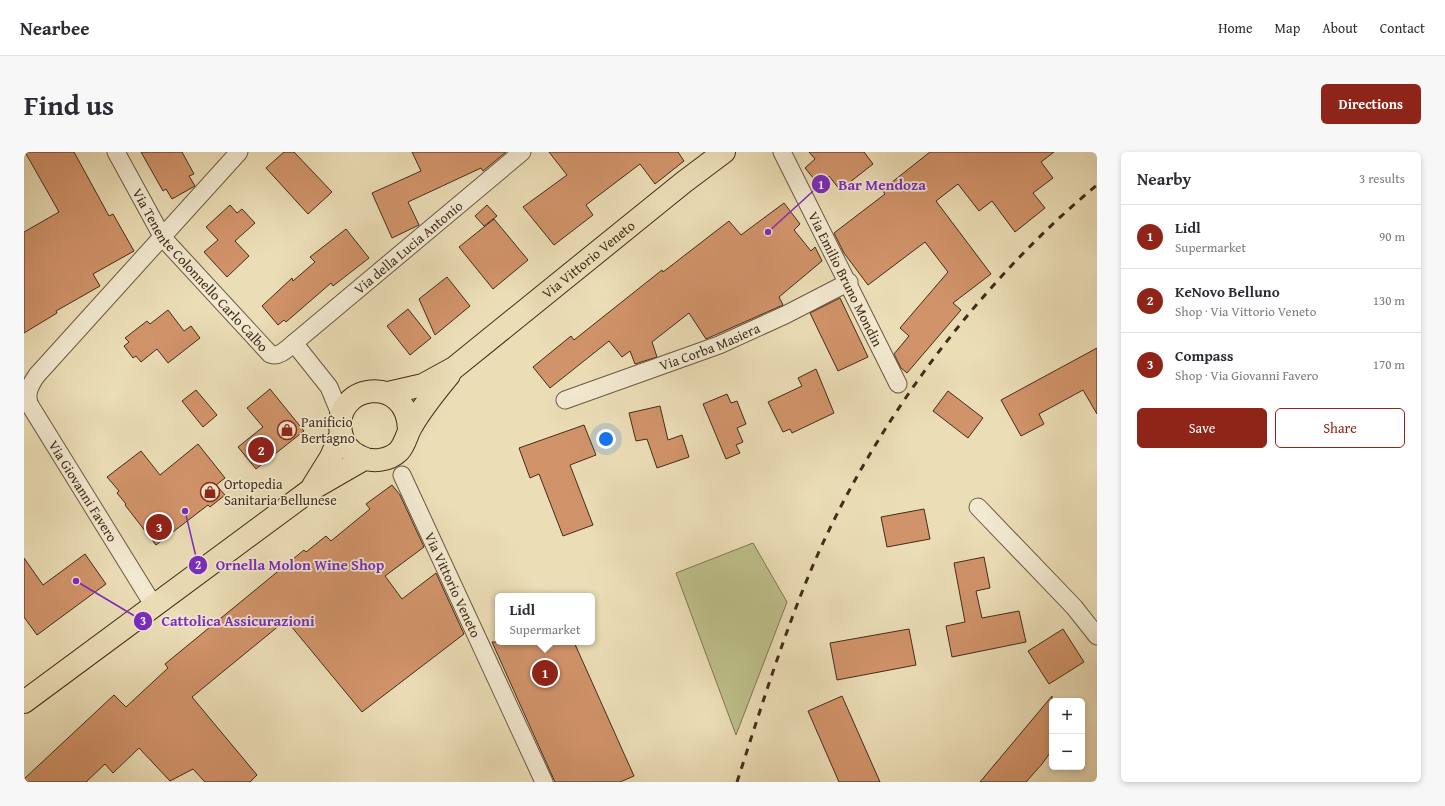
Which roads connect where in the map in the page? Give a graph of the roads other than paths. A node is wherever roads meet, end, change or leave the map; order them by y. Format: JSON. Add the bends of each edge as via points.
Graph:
{"nodes":[{"id":1,"x":116,"y":152,"type":"edge"},
{"id":2,"x":239,"y":152,"type":"edge"},
{"id":3,"x":522,"y":152,"type":"edge"},
{"id":4,"x":724,"y":152,"type":"edge"},
{"id":5,"x":782,"y":152,"type":"edge"},
{"id":6,"x":163,"y":238,"type":"junction"},
{"id":7,"x":849,"y":282,"type":"junction"},
{"id":8,"x":294,"y":343,"type":"junction"},
{"id":9,"x":454,"y":368,"type":"junction"},
{"id":10,"x":31,"y":377,"type":"edge"},
{"id":11,"x":898,"y":384,"type":"dead end"},
{"id":12,"x":329,"y":387,"type":"junction"},
{"id":13,"x":388,"y":393,"type":"junction"},
{"id":14,"x":356,"y":396,"type":"junction"},
{"id":15,"x":565,"y":400,"type":"dead end"},
{"id":16,"x":341,"y":425,"type":"junction"},
{"id":17,"x":409,"y":430,"type":"junction"},
{"id":18,"x":364,"y":459,"type":"junction"},
{"id":19,"x":402,"y":475,"type":"dead end"},
{"id":20,"x":312,"y":489,"type":"junction"},
{"id":21,"x":978,"y":507,"type":"dead end"},
{"id":22,"x":154,"y":606,"type":"junction"},
{"id":23,"x":1097,"y":636,"type":"edge"},
{"id":24,"x":24,"y":702,"type":"edge"},
{"id":25,"x":544,"y":782,"type":"edge"}],
"edges":[{"from":1,"to":6,"type":"street","name":"Via Tenente Colonnello Carlo Calbo"},
{"from":2,"to":6,"type":"street","name":"Via Giovanni Favero"},
{"from":3,"to":8,"type":"street","name":"Via della Lucia Antonio"},
{"from":4,"to":9,"type":"main road","name":"Via Vittorio Veneto"},
{"from":5,"to":7,"type":"street","name":"Via Emilio Bruno Mondin"},
{"from":6,"to":8,"type":"street","name":"Via Tenente Colonnello Carlo Calbo","via":[[270,354],[279,354]]},
{"from":6,"to":10,"type":"street","name":"Via Giovanni Favero"},
{"from":7,"to":11,"type":"street","name":"Via Emilio Bruno Mondin"},
{"from":7,"to":15,"type":"street","name":"Via Corba Masiera","via":[[785,316],[719,345]]},
{"from":8,"to":12,"type":"street","name":"Via Tenente Colonnello Carlo Calbo"},
{"from":9,"to":13,"type":"main road","name":"Via Vittorio Veneto","via":[[423,385]]},
{"from":9,"to":17,"type":"main road","name":"Via Vittorio Veneto"},
{"from":10,"to":22,"type":"street","name":"Via Giovanni Favero","via":[[28,402]]},
{"from":12,"to":14,"type":"street"},
{"from":12,"to":16,"type":"street","name":"Via Tenente Colonnello Carlo Calbo"},
{"from":13,"to":14,"type":"main road","name":"Via Vittorio Veneto","via":[[377,390]]},
{"from":13,"to":17,"type":"main road","via":[[397,398],[404,407],[409,418]]},
{"from":14,"to":16,"type":"main road","name":"Via Vittorio Veneto","via":[[348,403]]},
{"from":16,"to":18,"type":"main road","via":[[345,444],[353,453]]},
{"from":16,"to":20,"type":"main road","name":"Via Vittorio Veneto","via":[[331,457]]},
{"from":17,"to":18,"type":"main road","name":"Via Vittorio Veneto","via":[[406,442],[398,452],[388,458]]},
{"from":18,"to":20,"type":"main road","name":"Via Vittorio Veneto"},
{"from":19,"to":25,"type":"street","name":"Via Vittorio Veneto"},
{"from":20,"to":22,"type":"main road","name":"Via Vittorio Veneto"},
{"from":21,"to":23,"type":"street","via":[[1074,607]]},
{"from":22,"to":24,"type":"main road","name":"Via Vittorio Veneto"}]}
